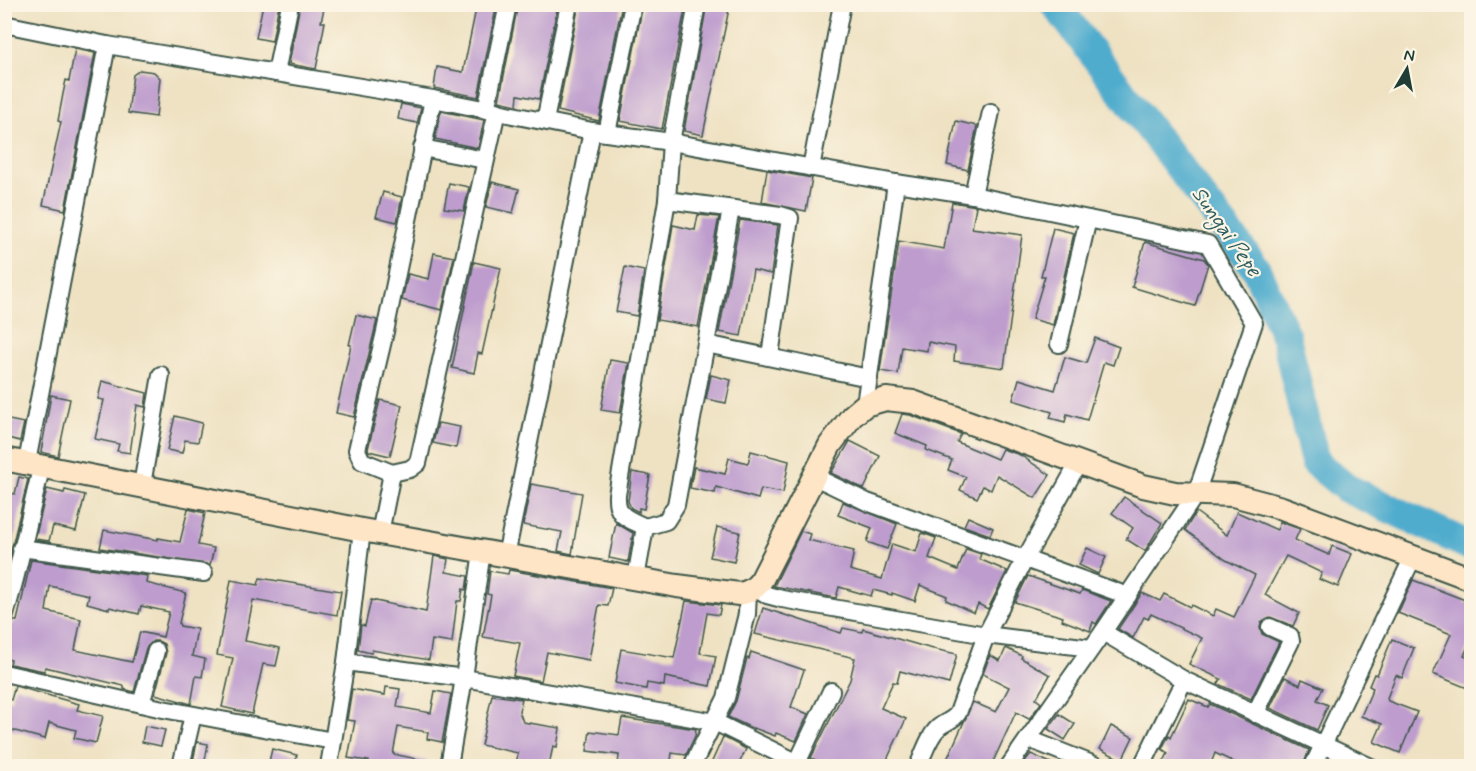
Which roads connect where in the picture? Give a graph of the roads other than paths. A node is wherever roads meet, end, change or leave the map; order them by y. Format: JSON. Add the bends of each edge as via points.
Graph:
{"nodes":[{"id":1,"x":290,"y":4,"type":"edge"},
{"id":2,"x":508,"y":4,"type":"edge"},
{"id":3,"x":568,"y":4,"type":"edge"},
{"id":4,"x":633,"y":4,"type":"edge"},
{"id":5,"x":697,"y":4,"type":"edge"},
{"id":6,"x":842,"y":4,"type":"edge"},
{"id":7,"x":4,"y":24,"type":"edge"},
{"id":8,"x":107,"y":45,"type":"junction"},
{"id":9,"x":276,"y":73,"type":"junction"},
{"id":10,"x":433,"y":99,"type":"junction"},
{"id":11,"x":492,"y":111,"type":"junction"},
{"id":12,"x":991,"y":112,"type":"dead end"},
{"id":13,"x":545,"y":121,"type":"junction"},
{"id":14,"x":599,"y":132,"type":"junction"},
{"id":15,"x":671,"y":142,"type":"junction"},
{"id":16,"x":422,"y":148,"type":"junction"},
{"id":17,"x":485,"y":160,"type":"junction"},
{"id":18,"x":811,"y":168,"type":"junction"},
{"id":19,"x":896,"y":183,"type":"junction"},
{"id":20,"x":973,"y":195,"type":"junction"},
{"id":21,"x":667,"y":200,"type":"junction"},
{"id":22,"x":731,"y":209,"type":"junction"},
{"id":23,"x":1088,"y":219,"type":"junction"},
{"id":24,"x":706,"y":344,"type":"junction"},
{"id":25,"x":1059,"y":344,"type":"dead end"},
{"id":26,"x":770,"y":356,"type":"junction"},
{"id":27,"x":161,"y":375,"type":"dead end"},
{"id":28,"x":869,"y":378,"type":"junction"},
{"id":29,"x":865,"y":405,"type":"junction"},
{"id":30,"x":4,"y":459,"type":"edge"},
{"id":31,"x":1079,"y":462,"type":"junction"},
{"id":32,"x":35,"y":464,"type":"junction"},
{"id":33,"x":392,"y":473,"type":"junction"},
{"id":34,"x":813,"y":476,"type":"junction"},
{"id":35,"x":142,"y":485,"type":"junction"},
{"id":36,"x":1196,"y":494,"type":"junction"},
{"id":37,"x":645,"y":527,"type":"junction"},
{"id":38,"x":371,"y":531,"type":"junction"},
{"id":39,"x":21,"y":548,"type":"junction"},
{"id":40,"x":482,"y":551,"type":"junction"},
{"id":41,"x":506,"y":556,"type":"junction"},
{"id":42,"x":1413,"y":557,"type":"junction"},
{"id":43,"x":1024,"y":559,"type":"junction"},
{"id":44,"x":204,"y":573,"type":"dead end"},
{"id":45,"x":11,"y":575,"type":"edge"},
{"id":46,"x":636,"y":578,"type":"junction"},
{"id":47,"x":1472,"y":579,"type":"edge"},
{"id":48,"x":752,"y":590,"type":"junction"},
{"id":49,"x":1128,"y":596,"type":"junction"},
{"id":50,"x":4,"y":618,"type":"edge"},
{"id":51,"x":1270,"y":627,"type":"dead end"},
{"id":52,"x":1103,"y":632,"type":"junction"},
{"id":53,"x":986,"y":635,"type":"junction"},
{"id":54,"x":1091,"y":648,"type":"junction"},
{"id":55,"x":156,"y":651,"type":"dead end"},
{"id":56,"x":346,"y":662,"type":"junction"},
{"id":57,"x":4,"y":673,"type":"edge"},
{"id":58,"x":464,"y":678,"type":"junction"},
{"id":59,"x":1184,"y":681,"type":"junction"},
{"id":60,"x":831,"y":691,"type":"dead end"},
{"id":61,"x":141,"y":704,"type":"junction"},
{"id":62,"x":1256,"y":714,"type":"junction"},
{"id":63,"x":193,"y":715,"type":"junction"},
{"id":64,"x":715,"y":722,"type":"junction"},
{"id":65,"x":1029,"y":739,"type":"junction"},
{"id":66,"x":333,"y":741,"type":"junction"},
{"id":67,"x":1324,"y":745,"type":"junction"},
{"id":68,"x":800,"y":765,"type":"edge"},
{"id":69,"x":181,"y":766,"type":"edge"},
{"id":70,"x":329,"y":766,"type":"edge"},
{"id":71,"x":449,"y":766,"type":"edge"},
{"id":72,"x":692,"y":766,"type":"edge"},
{"id":73,"x":918,"y":766,"type":"edge"},
{"id":74,"x":1009,"y":766,"type":"edge"},
{"id":75,"x":1097,"y":766,"type":"edge"},
{"id":76,"x":1142,"y":766,"type":"edge"},
{"id":77,"x":1313,"y":766,"type":"edge"},
{"id":78,"x":1369,"y":766,"type":"edge"}],
"edges":[{"from":1,"to":9,"type":"street"},
{"from":2,"to":11,"type":"street"},
{"from":3,"to":13,"type":"street"},
{"from":4,"to":14,"type":"street"},
{"from":5,"to":15,"type":"street"},
{"from":6,"to":18,"type":"street"},
{"from":7,"to":8,"type":"street"},
{"from":8,"to":9,"type":"street"},
{"from":8,"to":32,"type":"street"},
{"from":9,"to":10,"type":"street"},
{"from":10,"to":11,"type":"street"},
{"from":10,"to":16,"type":"street"},
{"from":11,"to":13,"type":"street"},
{"from":11,"to":17,"type":"street"},
{"from":12,"to":20,"type":"street"},
{"from":13,"to":14,"type":"street"},
{"from":14,"to":15,"type":"street"},
{"from":14,"to":41,"type":"street"},
{"from":15,"to":18,"type":"street"},
{"from":15,"to":21,"type":"street"},
{"from":16,"to":17,"type":"street"},
{"from":16,"to":33,"type":"street","via":[[357,450],[362,461]]},
{"from":17,"to":33,"type":"street","via":[[417,463]]},
{"from":18,"to":19,"type":"street"},
{"from":19,"to":20,"type":"street"},
{"from":19,"to":28,"type":"street"},
{"from":20,"to":23,"type":"street"},
{"from":21,"to":22,"type":"street"},
{"from":21,"to":37,"type":"street","via":[[617,495],[617,508],[623,516]]},
{"from":22,"to":24,"type":"street"},
{"from":22,"to":26,"type":"street","via":[[790,218]]},
{"from":23,"to":25,"type":"street"},
{"from":23,"to":36,"type":"street","via":[[1208,244],[1254,323]]},
{"from":24,"to":26,"type":"street"},
{"from":24,"to":37,"type":"street","via":[[676,506],[666,521]]},
{"from":26,"to":28,"type":"street"},
{"from":27,"to":35,"type":"street"},
{"from":28,"to":29,"type":"street"},
{"from":29,"to":31,"type":"main road","via":[[886,399],[913,402]]},
{"from":29,"to":34,"type":"main road","via":[[830,445]]},
{"from":30,"to":32,"type":"main road"},
{"from":31,"to":36,"type":"main road","via":[[1143,486],[1175,494]]},
{"from":31,"to":43,"type":"street"},
{"from":32,"to":35,"type":"main road"},
{"from":32,"to":39,"type":"street"},
{"from":33,"to":38,"type":"street"},
{"from":34,"to":43,"type":"street","via":[[867,502]]},
{"from":34,"to":48,"type":"main road","via":[[762,579]]},
{"from":35,"to":38,"type":"main road"},
{"from":36,"to":42,"type":"main road","via":[[1233,495],[1282,508]]},
{"from":36,"to":49,"type":"street"},
{"from":37,"to":46,"type":"street"},
{"from":38,"to":40,"type":"main road"},
{"from":38,"to":56,"type":"street"},
{"from":39,"to":44,"type":"street"},
{"from":39,"to":45,"type":"street"},
{"from":40,"to":41,"type":"main road"},
{"from":40,"to":58,"type":"street"},
{"from":41,"to":46,"type":"main road"},
{"from":42,"to":47,"type":"main road"},
{"from":42,"to":67,"type":"street"},
{"from":43,"to":49,"type":"street"},
{"from":43,"to":53,"type":"street"},
{"from":45,"to":50,"type":"street"},
{"from":46,"to":48,"type":"main road","via":[[729,594]]},
{"from":48,"to":53,"type":"street","via":[[782,599]]},
{"from":48,"to":64,"type":"street","via":[[733,674]]},
{"from":49,"to":52,"type":"street"},
{"from":51,"to":62,"type":"street","via":[[1290,636],[1291,641]]},
{"from":52,"to":54,"type":"street"},
{"from":52,"to":59,"type":"street"},
{"from":53,"to":54,"type":"street"},
{"from":53,"to":73,"type":"street","via":[[958,713],[932,736]]},
{"from":54,"to":65,"type":"street"},
{"from":55,"to":61,"type":"street"},
{"from":56,"to":58,"type":"street"},
{"from":56,"to":66,"type":"street"},
{"from":57,"to":61,"type":"street"},
{"from":58,"to":64,"type":"street"},
{"from":58,"to":71,"type":"street"},
{"from":59,"to":62,"type":"street"},
{"from":59,"to":76,"type":"street"},
{"from":60,"to":68,"type":"street"},
{"from":61,"to":63,"type":"street"},
{"from":62,"to":67,"type":"street"},
{"from":63,"to":66,"type":"street"},
{"from":63,"to":69,"type":"street"},
{"from":64,"to":68,"type":"street"},
{"from":64,"to":72,"type":"street"},
{"from":65,"to":74,"type":"street"},
{"from":65,"to":75,"type":"street"},
{"from":66,"to":70,"type":"street"},
{"from":67,"to":77,"type":"street"},
{"from":67,"to":78,"type":"street"}]}
